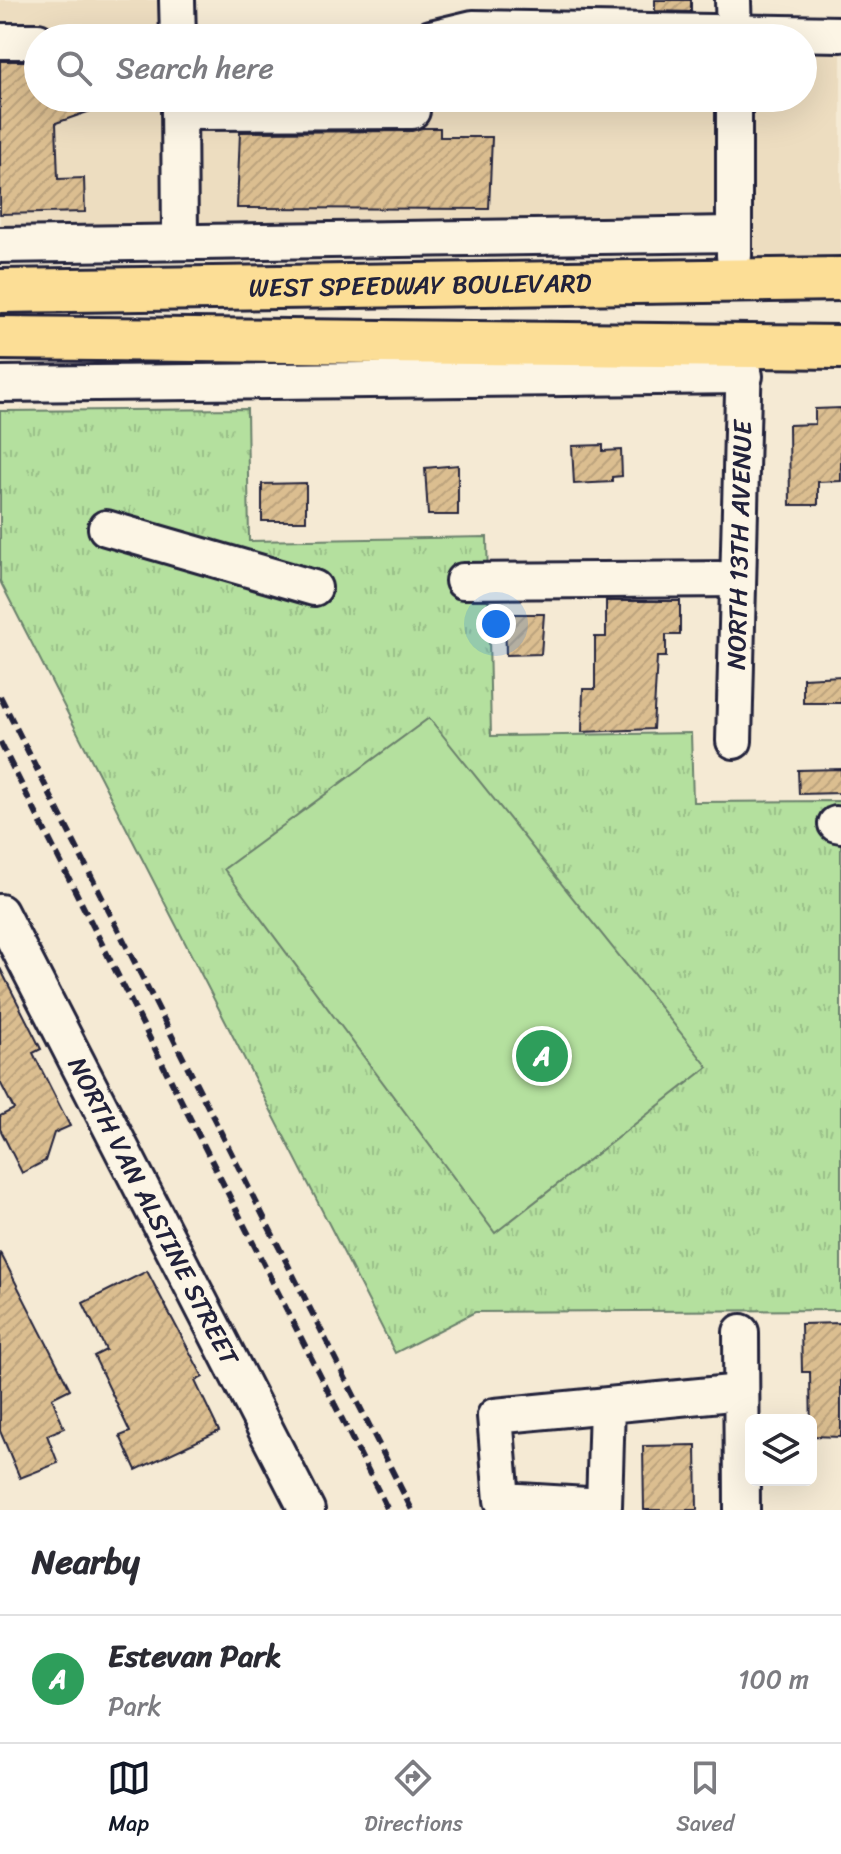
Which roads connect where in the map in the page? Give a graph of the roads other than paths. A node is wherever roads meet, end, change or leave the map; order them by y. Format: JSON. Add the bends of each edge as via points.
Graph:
{"nodes":[{"id":1,"x":177,"y":0,"type":"edge"},
{"id":2,"x":178,"y":24,"type":"edge"},
{"id":3,"x":817,"y":32,"type":"edge"},
{"id":4,"x":841,"y":34,"type":"edge"},
{"id":5,"x":0,"y":41,"type":"edge"},
{"id":6,"x":24,"y":41,"type":"edge"},
{"id":7,"x":179,"y":112,"type":"edge"},
{"id":8,"x":734,"y":112,"type":"edge"},
{"id":9,"x":734,"y":234,"type":"junction"},
{"id":10,"x":180,"y":242,"type":"junction"},
{"id":11,"x":0,"y":245,"type":"edge"},
{"id":12,"x":841,"y":279,"type":"edge"},
{"id":13,"x":734,"y":281,"type":"junction"},
{"id":14,"x":0,"y":291,"type":"edge"},
{"id":15,"x":0,"y":338,"type":"edge"},
{"id":16,"x":841,"y":347,"type":"edge"},
{"id":17,"x":744,"y":362,"type":"junction"},
{"id":18,"x":0,"y":384,"type":"edge"},
{"id":19,"x":106,"y":528,"type":"dead end"},
{"id":20,"x":738,"y":579,"type":"junction"},
{"id":21,"x":463,"y":581,"type":"dead end"},
{"id":22,"x":314,"y":588,"type":"dead end"},
{"id":23,"x":734,"y":741,"type":"dead end"},
{"id":24,"x":0,"y":912,"type":"edge"},
{"id":25,"x":741,"y":1332,"type":"dead end"},
{"id":26,"x":741,"y":1392,"type":"junction"},
{"id":27,"x":607,"y":1406,"type":"dead end"},
{"id":28,"x":307,"y":1510,"type":"edge"},
{"id":29,"x":742,"y":1510,"type":"edge"}],
"edges":[{"from":1,"to":2,"type":"street"},
{"from":3,"to":4,"type":"street"},
{"from":5,"to":6,"type":"street"},
{"from":7,"to":10,"type":"street"},
{"from":8,"to":9,"type":"street"},
{"from":9,"to":10,"type":"street","name":"WEST SPEEDWAY BOULEVARD"},
{"from":9,"to":13,"type":"street"},
{"from":10,"to":11,"type":"street","name":"WEST SPEEDWAY BOULEVARD"},
{"from":12,"to":13,"type":"main road","name":"WEST SPEEDWAY BOULEVARD"},
{"from":13,"to":14,"type":"main road","name":"WEST SPEEDWAY BOULEVARD"},
{"from":15,"to":17,"type":"main road","name":"WEST SPEEDWAY BOULEVARD"},
{"from":16,"to":17,"type":"main road","name":"WEST SPEEDWAY BOULEVARD"},
{"from":17,"to":18,"type":"street","name":"WEST SPEEDWAY BOULEVARD"},
{"from":17,"to":20,"type":"street","name":"NORTH 13TH AVENUE"},
{"from":19,"to":22,"type":"street"},
{"from":20,"to":21,"type":"street"},
{"from":20,"to":23,"type":"street","name":"NORTH 13TH AVENUE"},
{"from":24,"to":28,"type":"street","name":"NORTH VAN ALSTINE STREET"},
{"from":25,"to":26,"type":"street"},
{"from":26,"to":27,"type":"street"},
{"from":26,"to":29,"type":"street"}]}
